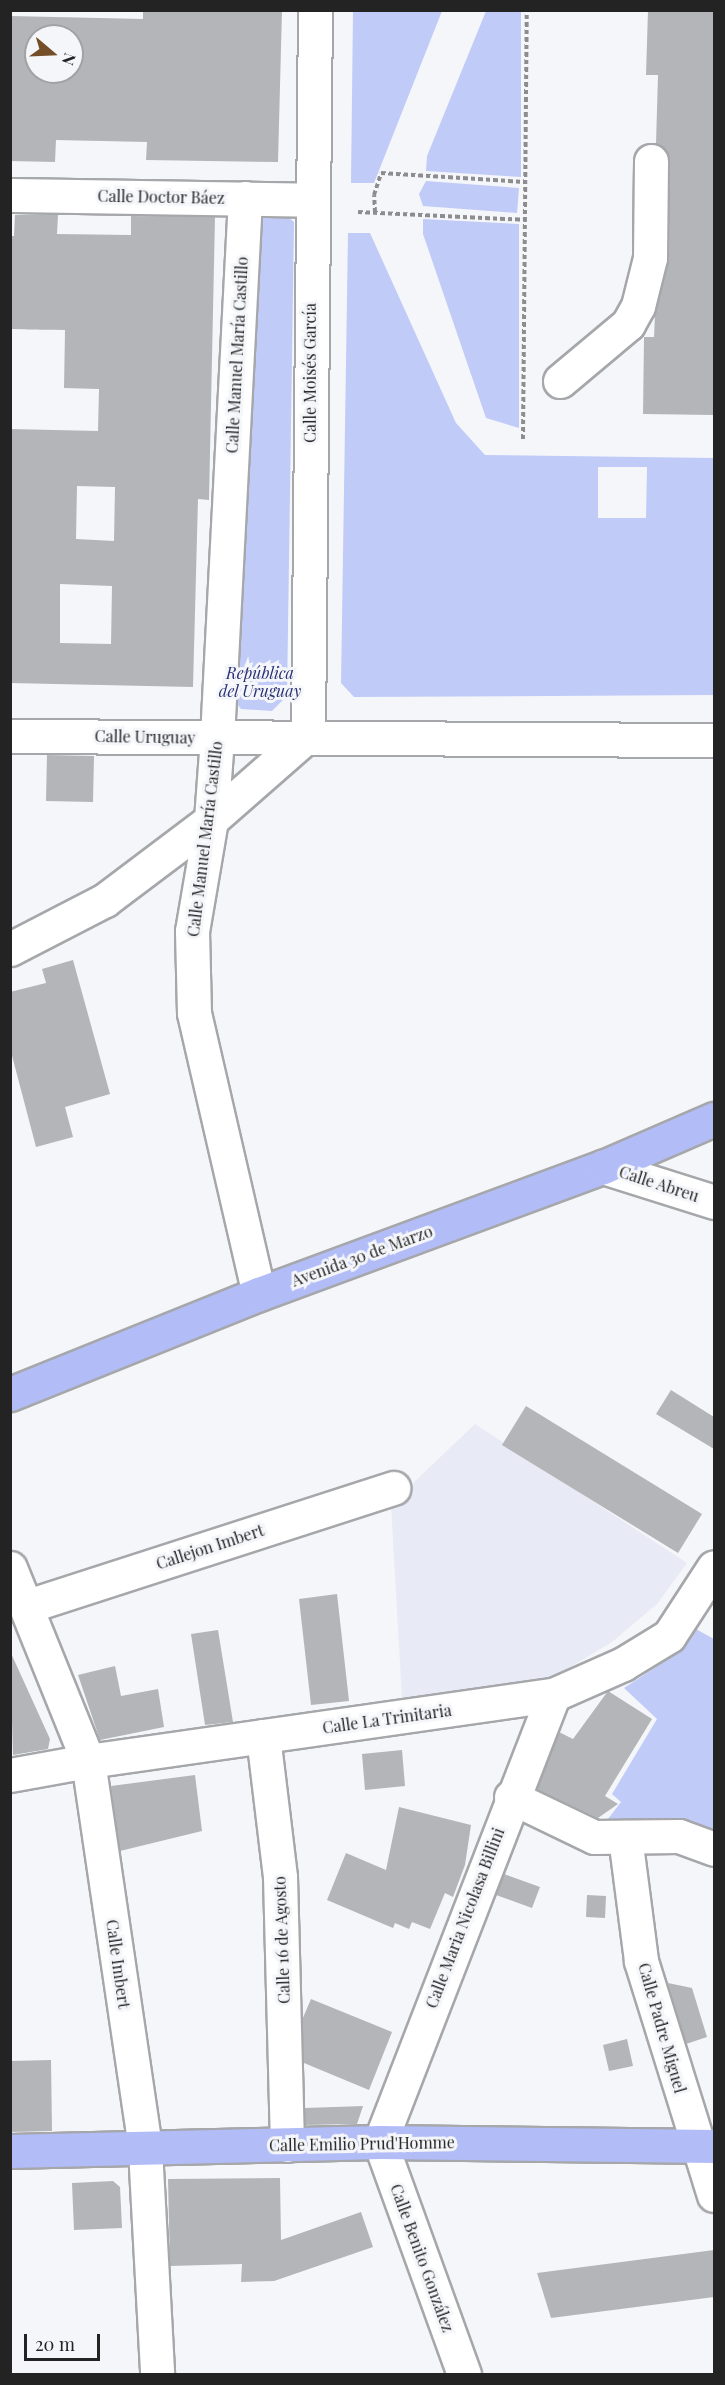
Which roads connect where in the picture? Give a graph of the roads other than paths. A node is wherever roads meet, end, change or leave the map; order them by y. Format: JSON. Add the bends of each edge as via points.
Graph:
{"nodes":[{"id":1,"x":315,"y":10,"type":"edge"},
{"id":2,"x":651,"y":161,"type":"dead end"},
{"id":3,"x":10,"y":195,"type":"edge"},
{"id":4,"x":245,"y":198,"type":"junction"},
{"id":5,"x":312,"y":200,"type":"junction"},
{"id":6,"x":560,"y":381,"type":"dead end"},
{"id":7,"x":308,"y":735,"type":"junction"},
{"id":8,"x":10,"y":736,"type":"edge"},
{"id":9,"x":217,"y":738,"type":"junction"},
{"id":10,"x":714,"y":740,"type":"edge"},
{"id":11,"x":211,"y":820,"type":"junction"},
{"id":12,"x":10,"y":949,"type":"edge"},
{"id":13,"x":714,"y":1119,"type":"edge"},
{"id":14,"x":603,"y":1167,"type":"junction"},
{"id":15,"x":714,"y":1202,"type":"edge"},
{"id":16,"x":259,"y":1294,"type":"junction"},
{"id":17,"x":10,"y":1394,"type":"edge"},
{"id":18,"x":393,"y":1488,"type":"dead end"},
{"id":19,"x":714,"y":1567,"type":"edge"},
{"id":20,"x":10,"y":1568,"type":"edge"},
{"id":21,"x":28,"y":1606,"type":"junction"},
{"id":22,"x":703,"y":1614,"type":"edge"},
{"id":23,"x":553,"y":1695,"type":"junction"},
{"id":24,"x":263,"y":1736,"type":"junction"},
{"id":25,"x":88,"y":1761,"type":"junction"},
{"id":26,"x":10,"y":1775,"type":"edge"},
{"id":27,"x":511,"y":1797,"type":"junction"},
{"id":28,"x":625,"y":1837,"type":"junction"},
{"id":29,"x":714,"y":1849,"type":"edge"},
{"id":30,"x":380,"y":2142,"type":"junction"},
{"id":31,"x":287,"y":2145,"type":"junction"},
{"id":32,"x":706,"y":2145,"type":"edge"},
{"id":33,"x":145,"y":2149,"type":"junction"},
{"id":34,"x":10,"y":2151,"type":"edge"},
{"id":35,"x":714,"y":2195,"type":"edge"},
{"id":36,"x":157,"y":2374,"type":"edge"},
{"id":37,"x":464,"y":2374,"type":"edge"}],
"edges":[{"from":1,"to":5,"type":"street","name":"Calle Moisés García"},
{"from":2,"to":6,"type":"street","via":[[650,258],[638,306],[628,324]]},
{"from":3,"to":4,"type":"street","name":"Calle Doctor Báez"},
{"from":4,"to":5,"type":"street","name":"Calle Doctor Báez"},
{"from":4,"to":9,"type":"street","name":"Calle Manuel María Castillo"},
{"from":5,"to":7,"type":"street","name":"Calle Moisés García"},
{"from":7,"to":9,"type":"street","name":"Calle Uruguay"},
{"from":7,"to":10,"type":"street","name":"Calle Uruguay"},
{"from":7,"to":11,"type":"street"},
{"from":8,"to":9,"type":"street","name":"Calle Uruguay"},
{"from":9,"to":11,"type":"street","name":"Calle Manuel María Castillo"},
{"from":11,"to":12,"type":"street","via":[[105,900]]},
{"from":11,"to":16,"type":"street","name":"Calle Manuel María Castillo","via":[[192,931],[194,1013]]},
{"from":13,"to":14,"type":"main road","name":"Avenida 30 de Marzo"},
{"from":14,"to":15,"type":"street","name":"Calle Abreu"},
{"from":14,"to":16,"type":"main road","name":"Avenida 30 de Marzo"},
{"from":16,"to":17,"type":"main road","name":"Avenida 30 de Marzo"},
{"from":18,"to":21,"type":"street","name":"Callejon Imbert"},
{"from":19,"to":22,"type":"street","name":"Calle La Trinitaria"},
{"from":20,"to":21,"type":"street","name":"Calle Imbert"},
{"from":21,"to":25,"type":"street","name":"Calle Imbert"},
{"from":22,"to":23,"type":"street","name":"Calle La Trinitaria","via":[[623,1664]]},
{"from":23,"to":24,"type":"street","name":"Calle La Trinitaria"},
{"from":23,"to":27,"type":"street","name":"Calle Maria Nicolasa Billini"},
{"from":24,"to":25,"type":"street","name":"Calle La Trinitaria"},
{"from":24,"to":31,"type":"street","name":"Calle 16 de Agosto","via":[[280,1878]]},
{"from":25,"to":26,"type":"street","name":"Calle La Trinitaria"},
{"from":25,"to":33,"type":"street","name":"Calle Imbert"},
{"from":27,"to":28,"type":"street","via":[[594,1837]]},
{"from":27,"to":30,"type":"street","name":"Calle Maria Nicolasa Billini"},
{"from":28,"to":29,"type":"street","via":[[679,1836]]},
{"from":28,"to":32,"type":"street","name":"Calle Padre Miguel","via":[[641,1961]]},
{"from":30,"to":31,"type":"main road","name":"Calle Emilio Prud'Homme"},
{"from":30,"to":32,"type":"main road","name":"Calle Emilio Prud'Homme"},
{"from":30,"to":37,"type":"street","name":"Calle Benito González"},
{"from":31,"to":33,"type":"main road","name":"Calle Emilio Prud'Homme"},
{"from":32,"to":35,"type":"street","name":"Calle Padre Miguel"},
{"from":33,"to":34,"type":"main road","name":"Calle Emilio Prud'Homme"},
{"from":33,"to":36,"type":"street","name":"Calle Imbert"}]}
